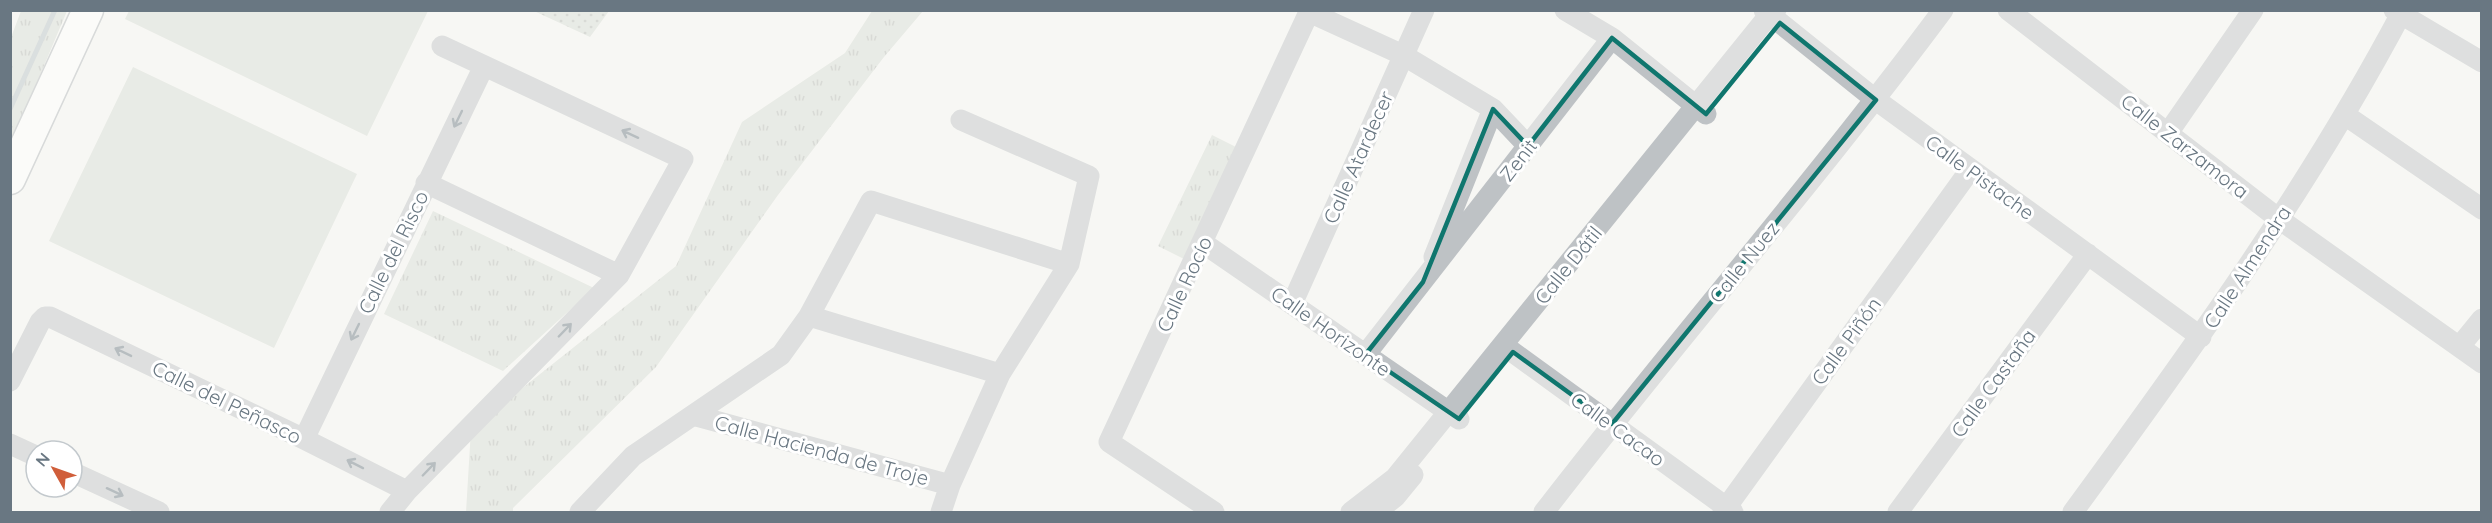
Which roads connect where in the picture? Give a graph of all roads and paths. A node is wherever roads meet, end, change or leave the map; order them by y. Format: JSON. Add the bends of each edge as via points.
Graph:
{"nodes":[{"id":1,"x":87,"y":10,"type":"edge"},
{"id":2,"x":1424,"y":10,"type":"edge"},
{"id":3,"x":1566,"y":10,"type":"edge"},
{"id":4,"x":1942,"y":10,"type":"edge"},
{"id":5,"x":2008,"y":10,"type":"edge"},
{"id":6,"x":2253,"y":10,"type":"edge"},
{"id":7,"x":1309,"y":11,"type":"edge"},
{"id":8,"x":2399,"y":12,"type":"edge"},
{"id":9,"x":1775,"y":14,"type":"edge"},
{"id":10,"x":1612,"y":38,"type":"junction"},
{"id":11,"x":442,"y":46,"type":"dead end"},
{"id":12,"x":1403,"y":56,"type":"junction"},
{"id":13,"x":2481,"y":62,"type":"edge"},
{"id":14,"x":484,"y":66,"type":"junction"},
{"id":15,"x":1876,"y":100,"type":"junction"},
{"id":16,"x":1493,"y":109,"type":"junction"},
{"id":17,"x":1701,"y":111,"type":"junction"},
{"id":18,"x":2345,"y":115,"type":"junction"},
{"id":19,"x":962,"y":120,"type":"dead end"},
{"id":20,"x":2168,"y":133,"type":"junction"},
{"id":21,"x":1528,"y":146,"type":"junction"},
{"id":22,"x":1970,"y":170,"type":"junction"},
{"id":23,"x":10,"y":179,"type":"edge"},
{"id":24,"x":426,"y":183,"type":"junction"},
{"id":25,"x":2481,"y":209,"type":"edge"},
{"id":26,"x":2279,"y":219,"type":"junction"},
{"id":27,"x":1203,"y":243,"type":"junction"},
{"id":28,"x":2088,"y":254,"type":"junction"},
{"id":29,"x":1070,"y":264,"type":"junction"},
{"id":30,"x":619,"y":275,"type":"junction"},
{"id":31,"x":1424,"y":282,"type":"junction"},
{"id":32,"x":1292,"y":304,"type":"junction"},
{"id":33,"x":809,"y":316,"type":"junction"},
{"id":34,"x":2481,"y":320,"type":"edge"},
{"id":35,"x":2201,"y":337,"type":"junction"},
{"id":36,"x":2460,"y":346,"type":"junction"},
{"id":37,"x":1508,"y":349,"type":"junction"},
{"id":38,"x":16,"y":354,"type":"edge"},
{"id":39,"x":1365,"y":355,"type":"junction"},
{"id":40,"x":2481,"y":363,"type":"edge"},
{"id":41,"x":1000,"y":374,"type":"junction"},
{"id":42,"x":10,"y":381,"type":"edge"},
{"id":43,"x":693,"y":415,"type":"junction"},
{"id":44,"x":1454,"y":416,"type":"junction"},
{"id":45,"x":1612,"y":424,"type":"junction"},
{"id":46,"x":304,"y":439,"type":"junction"},
{"id":47,"x":10,"y":444,"type":"edge"},
{"id":48,"x":24,"y":450,"type":"edge"},
{"id":49,"x":84,"y":478,"type":"edge"},
{"id":50,"x":950,"y":485,"type":"junction"},
{"id":51,"x":407,"y":491,"type":"junction"},
{"id":52,"x":1727,"y":511,"type":"edge"},
{"id":53,"x":159,"y":513,"type":"edge"},
{"id":54,"x":390,"y":513,"type":"edge"},
{"id":55,"x":580,"y":513,"type":"edge"},
{"id":56,"x":941,"y":513,"type":"edge"},
{"id":57,"x":1214,"y":513,"type":"edge"},
{"id":58,"x":1351,"y":513,"type":"edge"},
{"id":59,"x":1376,"y":513,"type":"edge"},
{"id":60,"x":1544,"y":513,"type":"edge"},
{"id":61,"x":1898,"y":513,"type":"edge"},
{"id":62,"x":2073,"y":513,"type":"edge"}],
"edges":[{"from":1,"to":23,"type":"street"},
{"from":2,"to":12,"type":"street","name":"Calle Atardecer"},
{"from":3,"to":10,"type":"street"},
{"from":4,"to":15,"type":"street","name":"Calle Nuez"},
{"from":5,"to":20,"type":"street","name":"Calle Zarzamora"},
{"from":6,"to":20,"type":"street"},
{"from":7,"to":12,"type":"street"},
{"from":7,"to":27,"type":"street","name":"Calle Rocío"},
{"from":8,"to":13,"type":"street"},
{"from":8,"to":18,"type":"street","name":"Calle Almendra"},
{"from":9,"to":15,"type":"street","name":"Calle Pistache"},
{"from":9,"to":17,"type":"street","name":"Calle Dátil"},
{"from":10,"to":17,"type":"street"},
{"from":10,"to":21,"type":"street","name":"Zenit"},
{"from":11,"to":14,"type":"street"},
{"from":12,"to":16,"type":"street"},
{"from":12,"to":32,"type":"street","name":"Calle Atardecer"},
{"from":14,"to":24,"type":"street","name":"Calle del Risco","one_way":true},
{"from":30,"to":14,"type":"street","one_way":true,"via":[[683,159]]},
{"from":15,"to":22,"type":"street","name":"Calle Pistache"},
{"from":15,"to":45,"type":"street","name":"Calle Nuez"},
{"from":16,"to":21,"type":"street"},
{"from":16,"to":31,"type":"street","name":"Zenit"},
{"from":17,"to":37,"type":"street","name":"Calle Dátil"},
{"from":18,"to":25,"type":"street"},
{"from":18,"to":26,"type":"street","name":"Calle Almendra"},
{"from":19,"to":29,"type":"street","via":[[1089,176]]},
{"from":20,"to":26,"type":"street","name":"Calle Zarzamora"},
{"from":21,"to":31,"type":"street","name":"Zenit"},
{"from":22,"to":28,"type":"street","name":"Calle Pistache"},
{"from":22,"to":52,"type":"street","name":"Calle Piñón"},
{"from":24,"to":30,"type":"street"},
{"from":24,"to":46,"type":"street","name":"Calle del Risco","one_way":true},
{"from":26,"to":35,"type":"street","name":"Calle Almendra"},
{"from":26,"to":36,"type":"street","name":"Calle Zarzamora"},
{"from":27,"to":32,"type":"street","name":"Calle Horizonte"},
{"from":27,"to":57,"type":"street","name":"Calle Rocío","via":[[1109,442]]},
{"from":28,"to":35,"type":"street","name":"Calle Pistache"},
{"from":28,"to":61,"type":"street","name":"Calle Castaña"},
{"from":29,"to":33,"type":"street","via":[[871,201]]},
{"from":29,"to":41,"type":"street"},
{"from":51,"to":30,"type":"street","one_way":true},
{"from":31,"to":39,"type":"street","name":"Zenit"},
{"from":32,"to":39,"type":"street","name":"Calle Horizonte"},
{"from":33,"to":41,"type":"street"},
{"from":33,"to":43,"type":"street","via":[[781,355]]},
{"from":34,"to":36,"type":"street"},
{"from":35,"to":62,"type":"street","name":"Calle Almendra"},
{"from":36,"to":40,"type":"street","name":"Calle Zarzamora"},
{"from":37,"to":44,"type":"street","name":"Calle Dátil"},
{"from":37,"to":45,"type":"street","name":"Calle Cacao"},
{"from":38,"to":42,"type":"street"},
{"from":46,"to":38,"type":"street","name":"Calle del Peñasco","one_way":true,"via":[[50,317],[45,317]]},
{"from":39,"to":44,"type":"street","name":"Calle Horizonte"},
{"from":41,"to":50,"type":"street"},
{"from":43,"to":50,"type":"street","name":"Calle Hacienda de Troje"},
{"from":43,"to":55,"type":"street","via":[[633,456]]},
{"from":44,"to":58,"type":"street","name":"Calle Dátil","via":[[1395,478]]},
{"from":44,"to":59,"type":"street","name":"Calle Dátil","via":[[1395,497]]},
{"from":45,"to":52,"type":"street","name":"Calle Cacao"},
{"from":45,"to":60,"type":"street","name":"Calle Nuez"},
{"from":51,"to":46,"type":"street","name":"Calle del Peñasco","one_way":true},
{"from":47,"to":48,"type":"street"},
{"from":49,"to":53,"type":"street","one_way":true},
{"from":50,"to":56,"type":"street"},
{"from":51,"to":54,"type":"street"}]}
